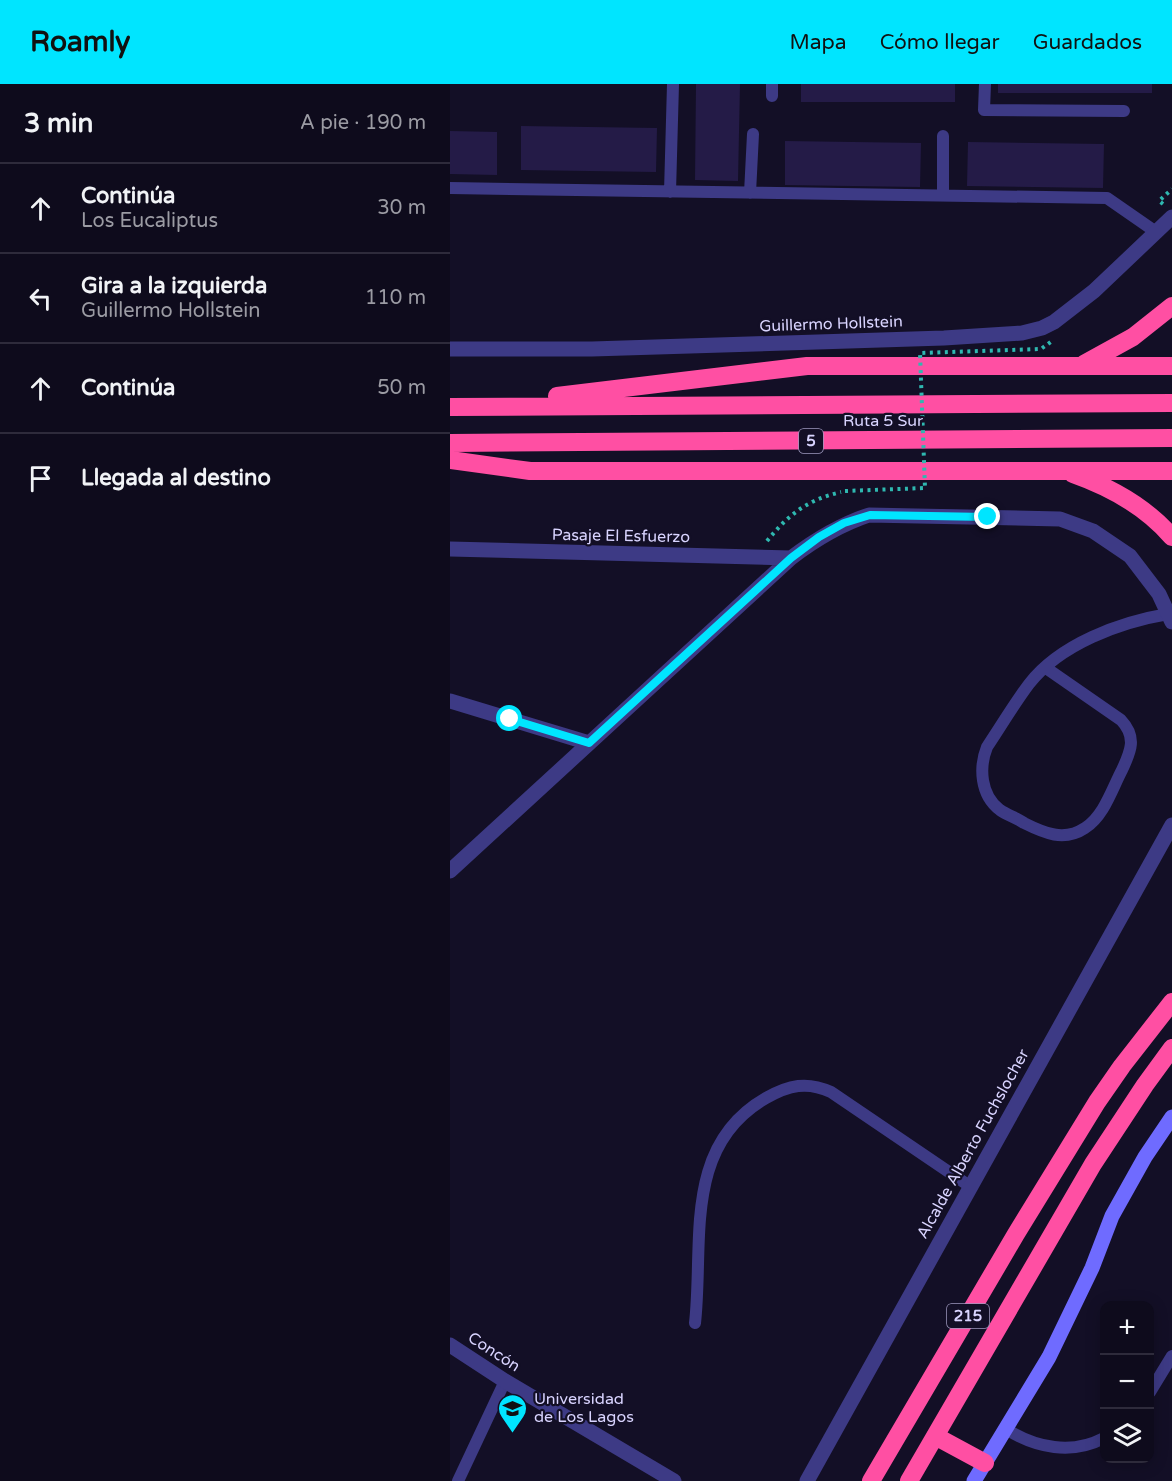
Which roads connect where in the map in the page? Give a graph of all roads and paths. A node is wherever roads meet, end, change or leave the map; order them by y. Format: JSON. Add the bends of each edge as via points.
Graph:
{"nodes":[{"id":1,"x":673,"y":84,"type":"edge"},
{"id":2,"x":985,"y":84,"type":"edge"},
{"id":3,"x":1124,"y":111,"type":"dead end"},
{"id":4,"x":753,"y":134,"type":"dead end"},
{"id":5,"x":943,"y":136,"type":"dead end"},
{"id":6,"x":450,"y":188,"type":"edge"},
{"id":7,"x":1172,"y":189,"type":"edge"},
{"id":8,"x":670,"y":192,"type":"junction"},
{"id":9,"x":750,"y":193,"type":"junction"},
{"id":10,"x":943,"y":195,"type":"junction"},
{"id":11,"x":1159,"y":201,"type":"dead end"},
{"id":12,"x":1172,"y":217,"type":"edge"},
{"id":13,"x":1156,"y":232,"type":"junction"},
{"id":14,"x":1172,"y":306,"type":"edge"},
{"id":15,"x":1052,"y":341,"type":"dead end"},
{"id":16,"x":450,"y":349,"type":"edge"},
{"id":17,"x":1079,"y":366,"type":"junction"},
{"id":18,"x":1172,"y":366,"type":"edge"},
{"id":19,"x":1172,"y":403,"type":"edge"},
{"id":20,"x":450,"y":407,"type":"edge"},
{"id":21,"x":471,"y":407,"type":"junction"},
{"id":22,"x":1172,"y":438,"type":"edge"},
{"id":23,"x":450,"y":443,"type":"edge"},
{"id":24,"x":450,"y":460,"type":"edge"},
{"id":25,"x":1060,"y":470,"type":"junction"},
{"id":26,"x":1172,"y":471,"type":"edge"},
{"id":27,"x":1172,"y":537,"type":"edge"},
{"id":28,"x":450,"y":549,"type":"edge"},
{"id":29,"x":760,"y":557,"type":"junction"},
{"id":30,"x":791,"y":558,"type":"junction"},
{"id":31,"x":1170,"y":618,"type":"edge"},
{"id":32,"x":1046,"y":668,"type":"junction"},
{"id":33,"x":450,"y":701,"type":"edge"},
{"id":34,"x":589,"y":743,"type":"junction"},
{"id":35,"x":1172,"y":825,"type":"edge"},
{"id":36,"x":450,"y":871,"type":"edge"},
{"id":37,"x":1172,"y":1002,"type":"edge"},
{"id":38,"x":1172,"y":1048,"type":"edge"},
{"id":39,"x":1172,"y":1117,"type":"edge"},
{"id":40,"x":971,"y":1187,"type":"junction"},
{"id":41,"x":695,"y":1323,"type":"dead end"},
{"id":42,"x":450,"y":1345,"type":"edge"},
{"id":43,"x":1172,"y":1356,"type":"edge"},
{"id":44,"x":505,"y":1381,"type":"junction"},
{"id":45,"x":1154,"y":1384,"type":"edge"},
{"id":46,"x":1006,"y":1429,"type":"junction"},
{"id":47,"x":935,"y":1436,"type":"junction"},
{"id":48,"x":1100,"y":1439,"type":"edge"},
{"id":49,"x":985,"y":1463,"type":"junction"},
{"id":50,"x":459,"y":1481,"type":"edge"},
{"id":51,"x":674,"y":1481,"type":"edge"},
{"id":52,"x":807,"y":1481,"type":"edge"},
{"id":53,"x":871,"y":1481,"type":"edge"},
{"id":54,"x":909,"y":1481,"type":"edge"},
{"id":55,"x":974,"y":1481,"type":"edge"}],
"edges":[{"from":1,"to":8,"type":"lane"},
{"from":2,"to":3,"type":"lane","via":[[984,110]]},
{"from":4,"to":9,"type":"lane"},
{"from":5,"to":10,"type":"lane"},
{"from":6,"to":8,"type":"lane"},
{"from":7,"to":11,"type":"path"},
{"from":8,"to":9,"type":"lane"},
{"from":9,"to":10,"type":"lane"},
{"from":10,"to":13,"type":"lane","via":[[1107,198]]},
{"from":12,"to":13,"type":"street","name":"Guillermo Hollstein"},
{"from":13,"to":16,"type":"street","name":"Guillermo Hollstein","via":[[1094,291],[1054,322],[1022,333],[591,349]]},
{"from":14,"to":17,"type":"highway","via":[[1133,337]]},
{"from":15,"to":29,"type":"path","bridge":true,"via":[[1041,349],[920,353],[925,488],[844,491],[821,496],[803,505],[778,527]]},
{"from":17,"to":18,"type":"highway"},
{"from":17,"to":21,"type":"highway","via":[[807,366]]},
{"from":19,"to":21,"type":"highway","name":"Ruta 5 Sur","number":"5"},
{"from":20,"to":21,"type":"highway","name":"Ruta 5 Sur","number":"5"},
{"from":22,"to":23,"type":"highway","name":"Ruta 5 Sur","number":"5"},
{"from":24,"to":25,"type":"highway","via":[[530,471]]},
{"from":25,"to":26,"type":"highway"},
{"from":25,"to":27,"type":"highway","via":[[1130,501]]},
{"from":28,"to":29,"type":"street","name":"Pasaje El Esfuerzo"},
{"from":29,"to":30,"type":"street","name":"Pasaje El Esfuerzo"},
{"from":30,"to":31,"type":"street","via":[[844,523],[870,515],[1060,519],[1093,531],[1130,556]]},
{"from":30,"to":34,"type":"street"},
{"from":31,"to":32,"type":"lane","via":[[1146,618],[1102,632]]},
{"from":32,"to":32,"type":"lane","via":[[1030,683],[987,747],[982,776],[985,789],[999,810],[1042,832],[1067,835],[1086,828],[1099,814],[1131,751],[1132,738],[1121,720]]},
{"from":33,"to":34,"type":"street"},
{"from":34,"to":36,"type":"street"},
{"from":35,"to":40,"type":"street","name":"Alcalde Alberto Fuchslocher"},
{"from":37,"to":53,"type":"highway","number":"215","via":[[1097,1102]]},
{"from":38,"to":47,"type":"highway","number":"215","via":[[1093,1164]]},
{"from":39,"to":46,"type":"street","via":[[1112,1216],[1068,1319]]},
{"from":40,"to":41,"type":"lane","via":[[831,1092],[808,1084],[779,1091],[762,1100],[733,1126],[712,1158],[700,1211]]},
{"from":40,"to":52,"type":"street","name":"Alcalde Alberto Fuchslocher"},
{"from":42,"to":44,"type":"street","name":"Concón"},
{"from":43,"to":45,"type":"lane"},
{"from":44,"to":50,"type":"lane"},
{"from":44,"to":51,"type":"street","name":"Concón"},
{"from":46,"to":48,"type":"lane","via":[[1035,1444],[1052,1447],[1068,1448]]},
{"from":46,"to":49,"type":"street"},
{"from":47,"to":49,"type":"highway"},
{"from":47,"to":54,"type":"highway","number":"215"},
{"from":49,"to":55,"type":"street"}]}
